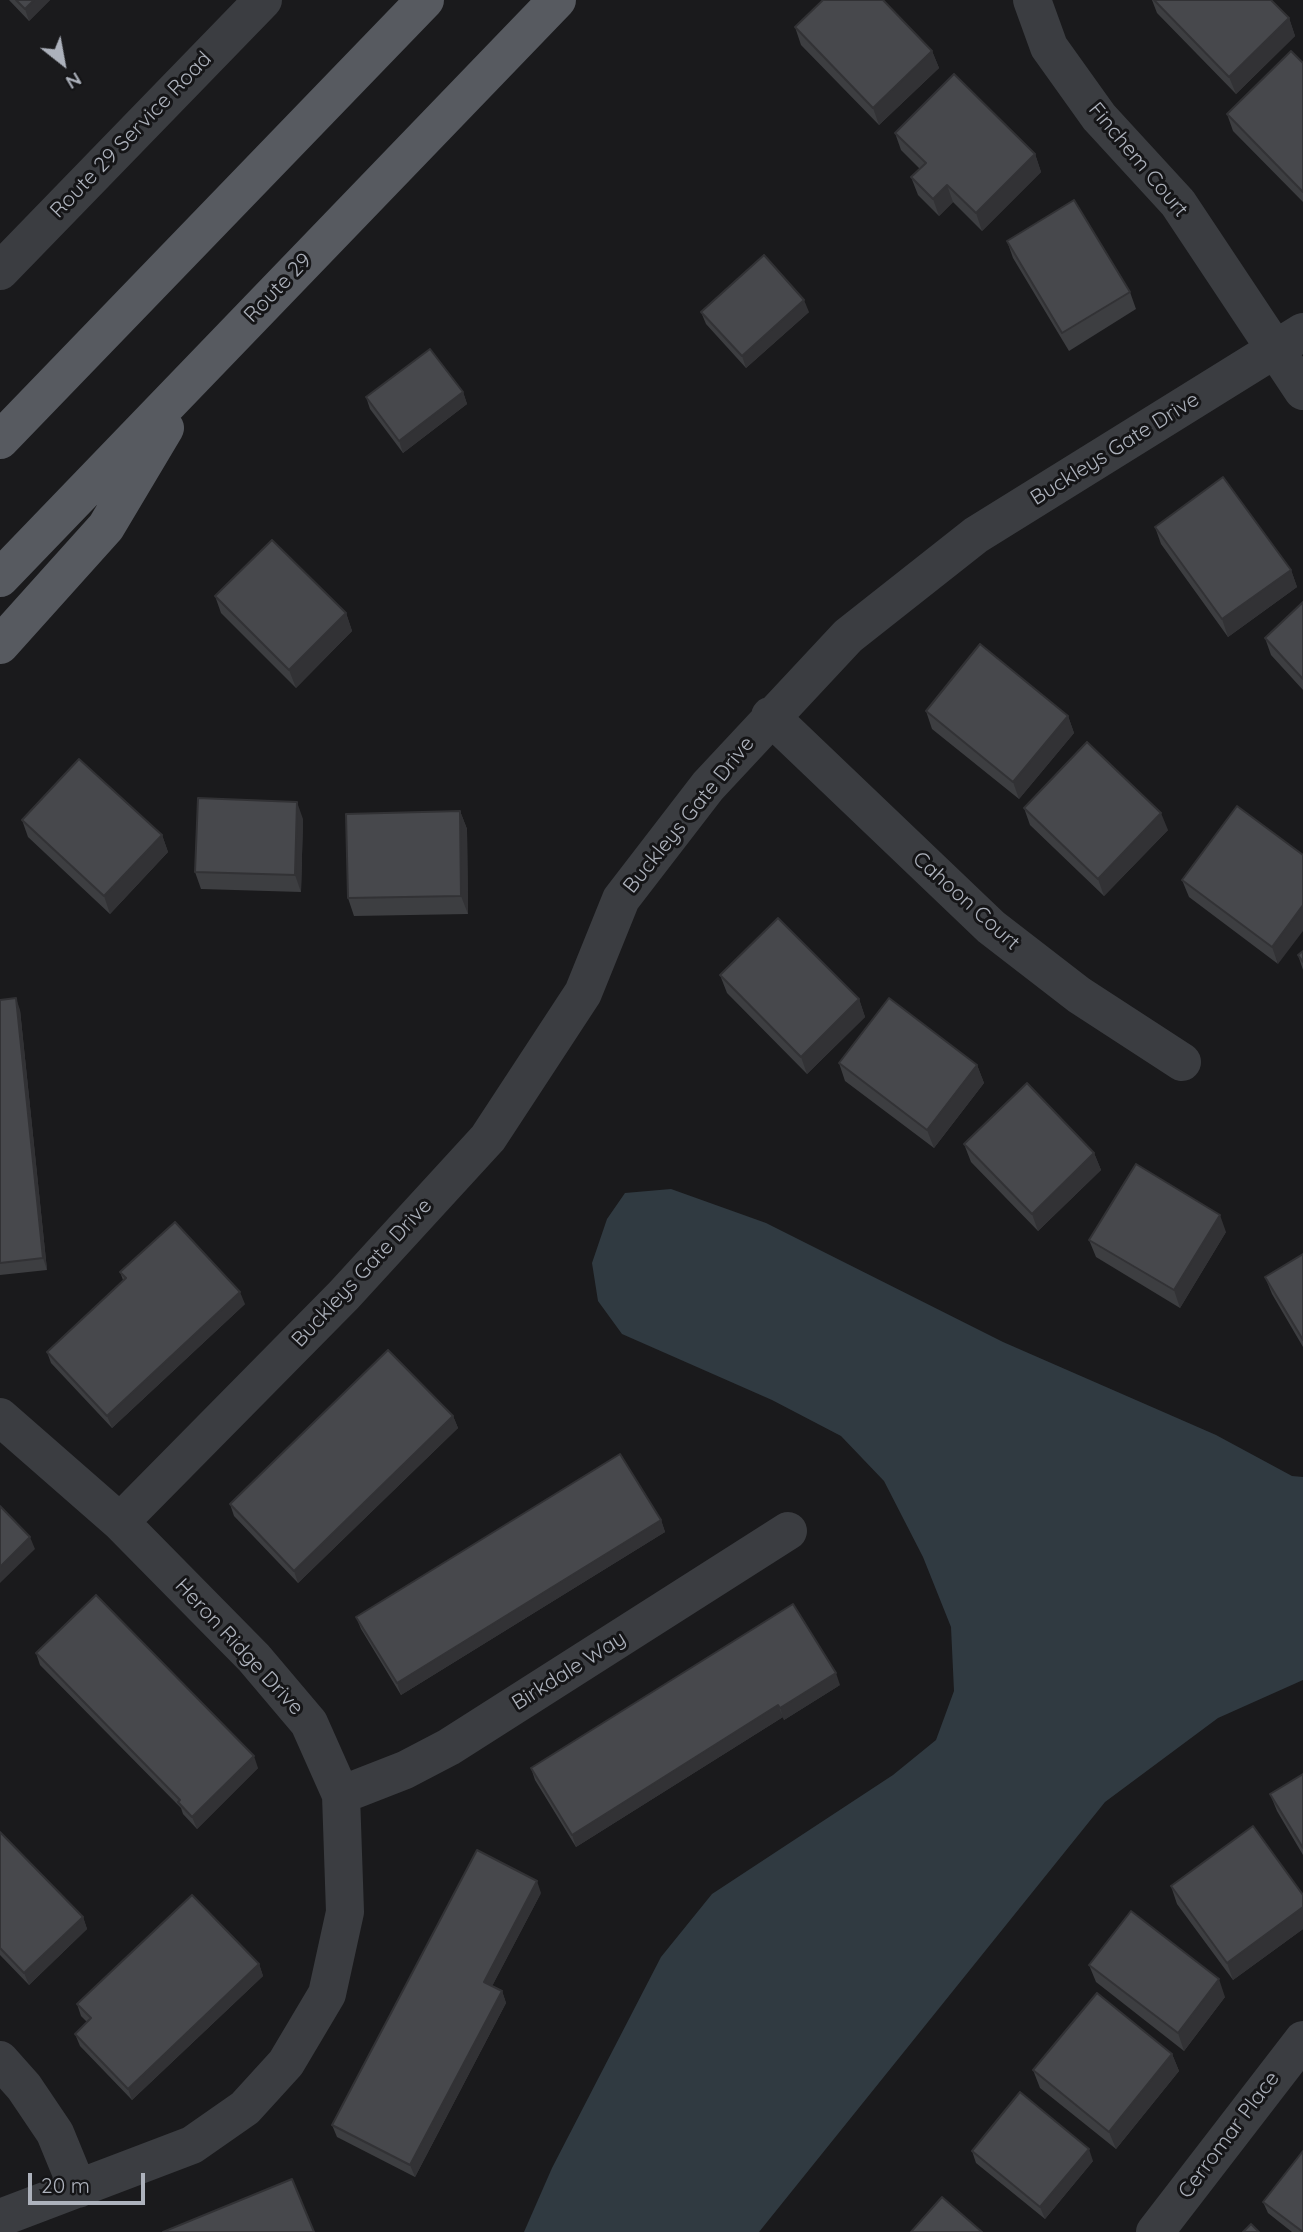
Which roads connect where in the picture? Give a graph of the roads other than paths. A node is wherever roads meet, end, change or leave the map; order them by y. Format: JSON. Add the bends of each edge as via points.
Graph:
{"nodes":[{"id":1,"x":263,"y":0,"type":"edge"},
{"id":2,"x":425,"y":0,"type":"edge"},
{"id":3,"x":557,"y":0,"type":"edge"},
{"id":4,"x":1032,"y":0,"type":"edge"},
{"id":5,"x":0,"y":271,"type":"edge"},
{"id":6,"x":149,"y":286,"type":"junction"},
{"id":7,"x":1289,"y":341,"type":"edge"},
{"id":8,"x":201,"y":368,"type":"junction"},
{"id":9,"x":1303,"y":391,"type":"edge"},
{"id":10,"x":0,"y":411,"type":"edge"},
{"id":11,"x":0,"y":440,"type":"edge"},
{"id":12,"x":0,"y":578,"type":"edge"},
{"id":13,"x":0,"y":645,"type":"edge"},
{"id":14,"x":770,"y":716,"type":"junction"},
{"id":15,"x":1182,"y":1062,"type":"dead end"},
{"id":16,"x":0,"y":1417,"type":"edge"},
{"id":17,"x":120,"y":1522,"type":"junction"},
{"id":18,"x":788,"y":1531,"type":"dead end"},
{"id":19,"x":341,"y":1795,"type":"junction"},
{"id":20,"x":1303,"y":2040,"type":"edge"},
{"id":21,"x":0,"y":2060,"type":"edge"},
{"id":22,"x":78,"y":2189,"type":"junction"},
{"id":23,"x":0,"y":2218,"type":"edge"},
{"id":24,"x":1155,"y":2232,"type":"edge"}],
"edges":[{"from":1,"to":5,"type":"street","name":"Route 29 Service Road"},
{"from":2,"to":6,"type":"main road"},
{"from":3,"to":8,"type":"main road","name":"Route 29"},
{"from":4,"to":7,"type":"street","name":"Finchem Court","via":[[1049,47],[1099,117],[1178,202]]},
{"from":6,"to":10,"type":"main road"},
{"from":6,"to":11,"type":"main road"},
{"from":7,"to":9,"type":"street","name":"Finchem Court"},
{"from":7,"to":14,"type":"street","name":"Buckleys Gate Drive","via":[[976,535],[848,636]]},
{"from":8,"to":12,"type":"main road","name":"Route 29"},
{"from":8,"to":13,"type":"main road","via":[[106,527]]},
{"from":14,"to":15,"type":"street","name":"Cahoon Court","via":[[990,927],[1079,995]]},
{"from":14,"to":17,"type":"street","name":"Buckleys Gate Drive","via":[[708,786],[621,899],[583,993],[488,1138],[344,1295]]},
{"from":16,"to":17,"type":"street","name":"Heron Ridge Drive"},
{"from":17,"to":19,"type":"street","name":"Heron Ridge Drive","via":[[254,1658],[309,1723]]},
{"from":18,"to":19,"type":"street","name":"Birkdale Way","via":[[449,1747]]},
{"from":19,"to":22,"type":"street","name":"Heron Ridge Drive","via":[[345,1912],[327,1994],[286,2063],[245,2108],[192,2146]]},
{"from":20,"to":24,"type":"street","name":"Cerromar Place"},
{"from":21,"to":22,"type":"street","via":[[55,2133]]},
{"from":22,"to":23,"type":"street","name":"Heron Ridge Drive"}]}
